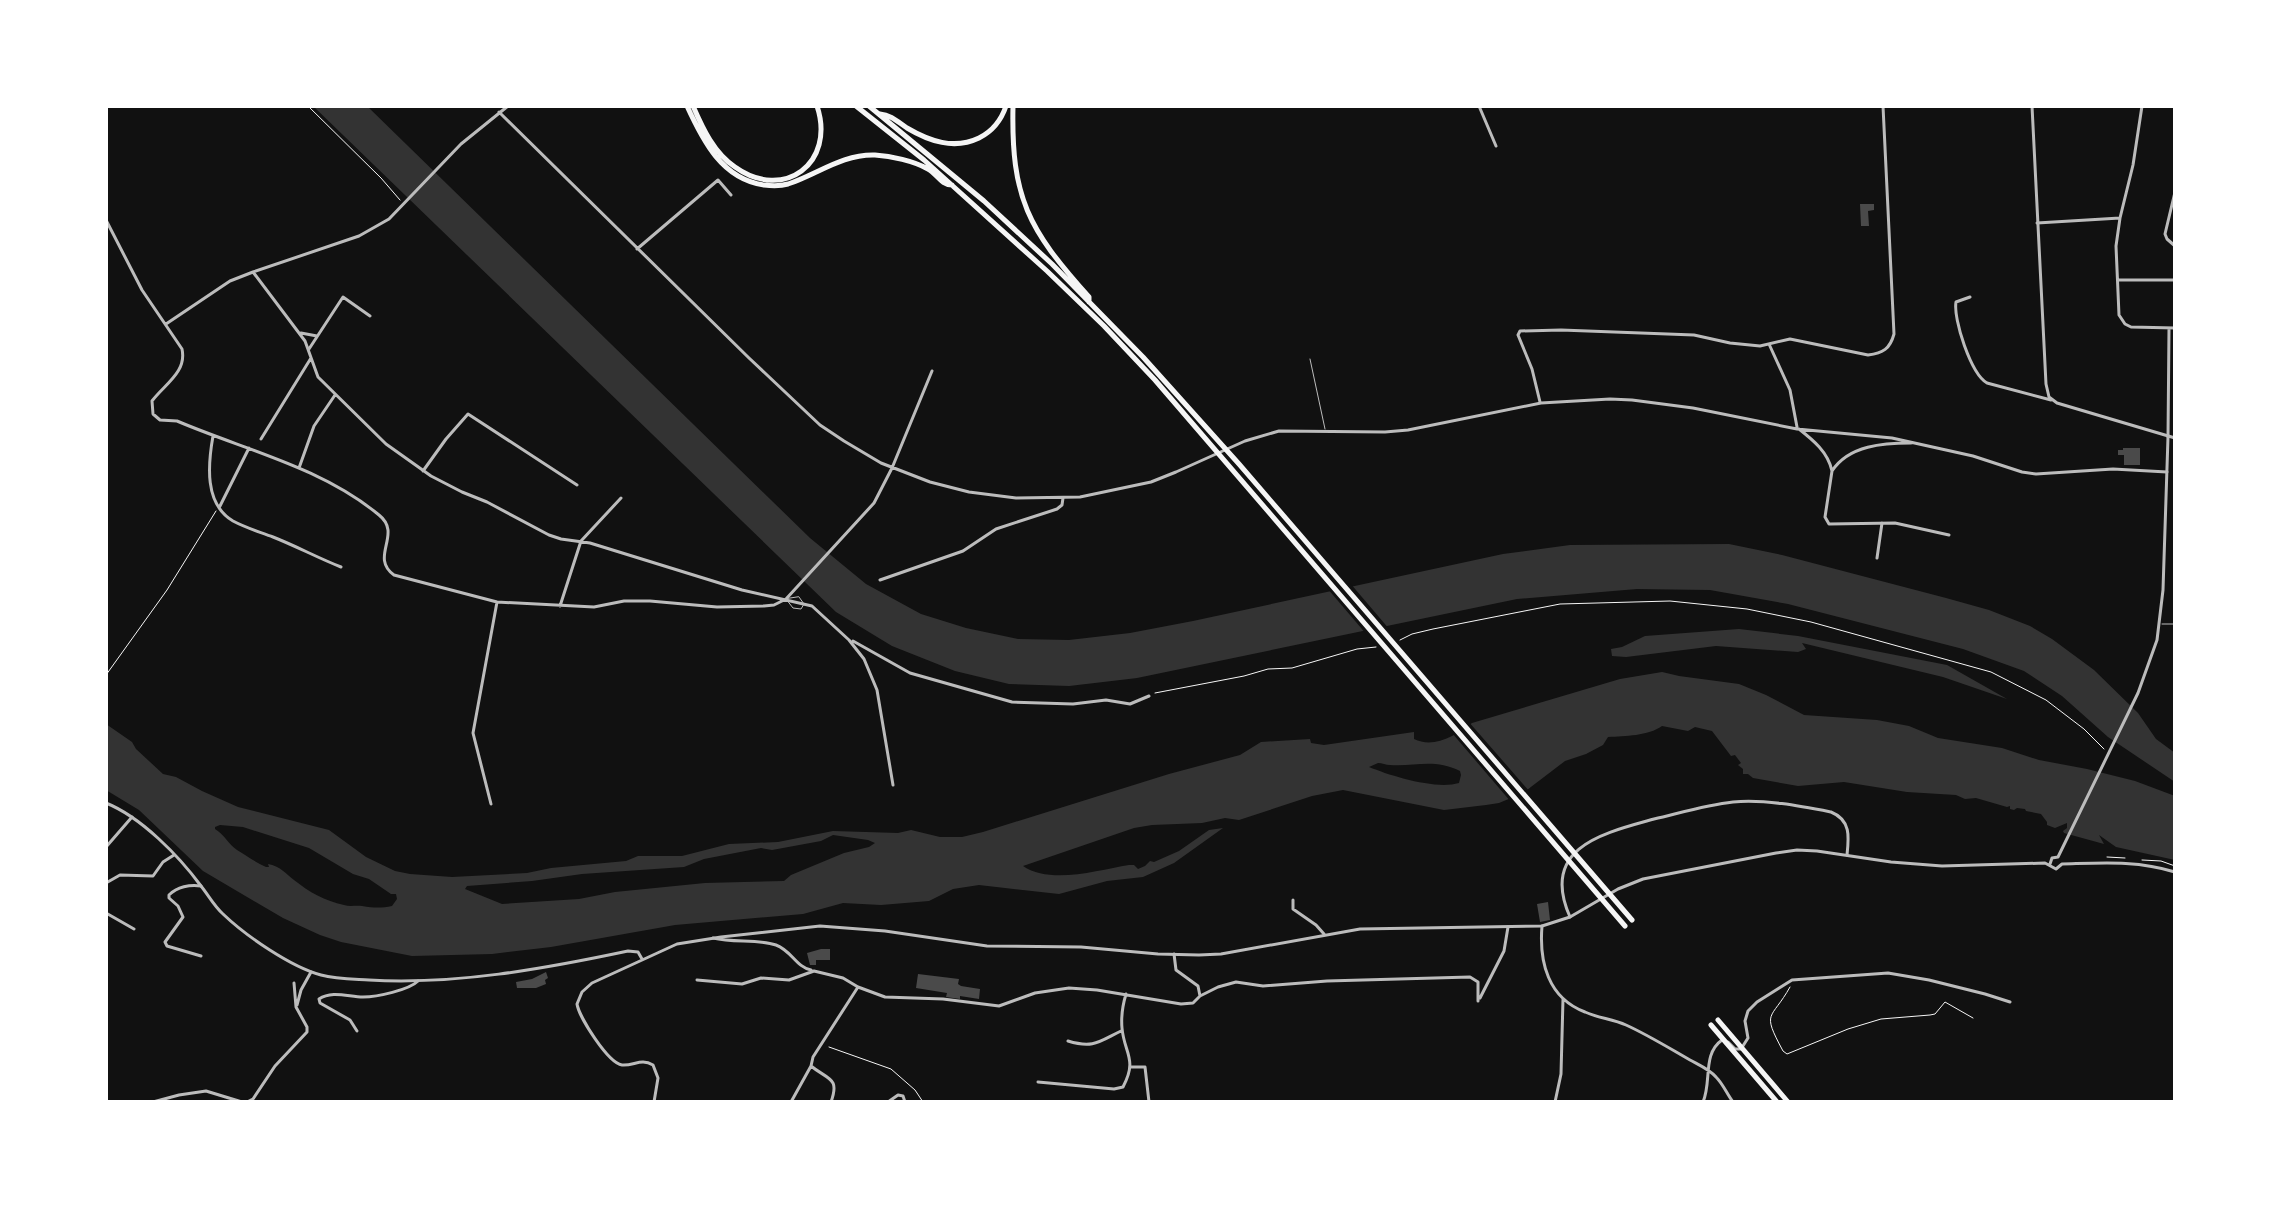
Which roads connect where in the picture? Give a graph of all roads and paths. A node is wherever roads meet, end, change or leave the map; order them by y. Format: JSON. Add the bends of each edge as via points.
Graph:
{"nodes":[{"id":1,"x":308,"y":106,"type":"edge"},
{"id":2,"x":508,"y":106,"type":"edge"},
{"id":3,"x":687,"y":106,"type":"edge"},
{"id":4,"x":693,"y":106,"type":"edge"},
{"id":5,"x":817,"y":106,"type":"edge"},
{"id":6,"x":856,"y":106,"type":"edge"},
{"id":7,"x":869,"y":106,"type":"edge"},
{"id":8,"x":1006,"y":106,"type":"edge"},
{"id":9,"x":1013,"y":106,"type":"edge"},
{"id":10,"x":1479,"y":106,"type":"edge"},
{"id":11,"x":1883,"y":106,"type":"edge"},
{"id":12,"x":2032,"y":106,"type":"edge"},
{"id":13,"x":2142,"y":106,"type":"edge"},
{"id":14,"x":499,"y":112,"type":"junction"},
{"id":15,"x":879,"y":114,"type":"junction"},
{"id":16,"x":1496,"y":146,"type":"dead end"},
{"id":17,"x":953,"y":185,"type":"junction"},
{"id":18,"x":2175,"y":192,"type":"edge"},
{"id":19,"x":731,"y":195,"type":"dead end"},
{"id":20,"x":402,"y":204,"type":"junction"},
{"id":21,"x":2120,"y":218,"type":"junction"},
{"id":22,"x":106,"y":220,"type":"edge"},
{"id":23,"x":2037,"y":223,"type":"junction"},
{"id":24,"x":2175,"y":246,"type":"edge"},
{"id":25,"x":637,"y":249,"type":"junction"},
{"id":26,"x":253,"y":272,"type":"junction"},
{"id":27,"x":2117,"y":279,"type":"junction"},
{"id":28,"x":2175,"y":280,"type":"edge"},
{"id":29,"x":1970,"y":297,"type":"dead end"},
{"id":30,"x":1090,"y":303,"type":"junction"},
{"id":31,"x":370,"y":316,"type":"dead end"},
{"id":32,"x":166,"y":324,"type":"junction"},
{"id":33,"x":2169,"y":328,"type":"junction"},
{"id":34,"x":2175,"y":328,"type":"edge"},
{"id":35,"x":299,"y":333,"type":"junction"},
{"id":36,"x":317,"y":336,"type":"junction"},
{"id":37,"x":1769,"y":344,"type":"junction"},
{"id":38,"x":309,"y":350,"type":"junction"},
{"id":39,"x":311,"y":358,"type":"junction"},
{"id":40,"x":1310,"y":359,"type":"dead end"},
{"id":41,"x":932,"y":371,"type":"dead end"},
{"id":42,"x":2169,"y":375,"type":"junction"},
{"id":43,"x":2175,"y":375,"type":"edge"},
{"id":44,"x":335,"y":395,"type":"junction"},
{"id":45,"x":2051,"y":400,"type":"junction"},
{"id":46,"x":1541,"y":403,"type":"junction"},
{"id":47,"x":2168,"y":421,"type":"junction"},
{"id":48,"x":2175,"y":421,"type":"edge"},
{"id":49,"x":1798,"y":429,"type":"junction"},
{"id":50,"x":1326,"y":432,"type":"junction"},
{"id":51,"x":213,"y":436,"type":"junction"},
{"id":52,"x":2168,"y":437,"type":"junction"},
{"id":53,"x":2175,"y":438,"type":"edge"},
{"id":54,"x":261,"y":439,"type":"dead end"},
{"id":55,"x":1921,"y":444,"type":"junction"},
{"id":56,"x":249,"y":448,"type":"junction"},
{"id":57,"x":299,"y":468,"type":"junction"},
{"id":58,"x":892,"y":468,"type":"junction"},
{"id":59,"x":423,"y":471,"type":"junction"},
{"id":60,"x":1832,"y":471,"type":"junction"},
{"id":61,"x":2167,"y":472,"type":"junction"},
{"id":62,"x":577,"y":485,"type":"dead end"},
{"id":63,"x":621,"y":498,"type":"dead end"},
{"id":64,"x":1063,"y":498,"type":"junction"},
{"id":65,"x":219,"y":508,"type":"junction"},
{"id":66,"x":1882,"y":523,"type":"junction"},
{"id":67,"x":1949,"y":535,"type":"dead end"},
{"id":68,"x":581,"y":541,"type":"junction"},
{"id":69,"x":1877,"y":558,"type":"dead end"},
{"id":70,"x":341,"y":567,"type":"dead end"},
{"id":71,"x":880,"y":580,"type":"dead end"},
{"id":72,"x":786,"y":599,"type":"junction"},
{"id":73,"x":497,"y":602,"type":"junction"},
{"id":74,"x":560,"y":606,"type":"junction"},
{"id":75,"x":2160,"y":623,"type":"junction"},
{"id":76,"x":2175,"y":624,"type":"edge"},
{"id":77,"x":849,"y":640,"type":"junction"},
{"id":78,"x":1400,"y":640,"type":"dead end"},
{"id":79,"x":1377,"y":647,"type":"dead end"},
{"id":80,"x":106,"y":675,"type":"edge"},
{"id":81,"x":1149,"y":696,"type":"joint"},
{"id":82,"x":2104,"y":749,"type":"dead end"},
{"id":83,"x":893,"y":785,"type":"dead end"},
{"id":84,"x":106,"y":803,"type":"edge"},
{"id":85,"x":491,"y":804,"type":"dead end"},
{"id":86,"x":132,"y":817,"type":"junction"},
{"id":87,"x":106,"y":847,"type":"edge"},
{"id":88,"x":174,"y":855,"type":"junction"},
{"id":89,"x":1847,"y":855,"type":"junction"},
{"id":90,"x":2058,"y":857,"type":"junction"},
{"id":91,"x":2050,"y":864,"type":"junction"},
{"id":92,"x":2062,"y":864,"type":"junction"},
{"id":93,"x":2175,"y":872,"type":"edge"},
{"id":94,"x":106,"y":883,"type":"edge"},
{"id":95,"x":201,"y":886,"type":"junction"},
{"id":96,"x":1293,"y":900,"type":"dead end"},
{"id":97,"x":106,"y":913,"type":"edge"},
{"id":98,"x":1570,"y":917,"type":"junction"},
{"id":99,"x":1632,"y":920,"type":"dead end"},
{"id":100,"x":1542,"y":926,"type":"junction"},
{"id":101,"x":1625,"y":926,"type":"dead end"},
{"id":102,"x":1508,"y":927,"type":"junction"},
{"id":103,"x":134,"y":929,"type":"dead end"},
{"id":104,"x":1324,"y":934,"type":"junction"},
{"id":105,"x":713,"y":938,"type":"junction"},
{"id":106,"x":1174,"y":954,"type":"junction"},
{"id":107,"x":201,"y":956,"type":"dead end"},
{"id":108,"x":642,"y":959,"type":"junction"},
{"id":109,"x":814,"y":971,"type":"junction"},
{"id":110,"x":311,"y":972,"type":"junction"},
{"id":111,"x":697,"y":980,"type":"dead end"},
{"id":112,"x":1792,"y":980,"type":"junction"},
{"id":113,"x":418,"y":981,"type":"junction"},
{"id":114,"x":294,"y":983,"type":"dead end"},
{"id":115,"x":858,"y":987,"type":"junction"},
{"id":116,"x":1126,"y":994,"type":"junction"},
{"id":117,"x":1200,"y":996,"type":"junction"},
{"id":118,"x":1563,"y":999,"type":"junction"},
{"id":119,"x":2010,"y":1002,"type":"dead end"},
{"id":120,"x":296,"y":1007,"type":"junction"},
{"id":121,"x":1973,"y":1018,"type":"dead end"},
{"id":122,"x":1718,"y":1020,"type":"dead end"},
{"id":123,"x":1711,"y":1025,"type":"dead end"},
{"id":124,"x":357,"y":1031,"type":"dead end"},
{"id":125,"x":1121,"y":1031,"type":"junction"},
{"id":126,"x":1068,"y":1041,"type":"dead end"},
{"id":127,"x":823,"y":1044,"type":"junction"},
{"id":128,"x":811,"y":1066,"type":"junction"},
{"id":129,"x":1130,"y":1067,"type":"junction"},
{"id":130,"x":1709,"y":1071,"type":"junction"},
{"id":131,"x":1038,"y":1082,"type":"dead end"},
{"id":132,"x":153,"y":1102,"type":"edge"},
{"id":133,"x":244,"y":1102,"type":"edge"},
{"id":134,"x":654,"y":1102,"type":"edge"},
{"id":135,"x":791,"y":1102,"type":"edge"},
{"id":136,"x":831,"y":1102,"type":"edge"},
{"id":137,"x":888,"y":1102,"type":"edge"},
{"id":138,"x":905,"y":1102,"type":"edge"},
{"id":139,"x":923,"y":1102,"type":"edge"},
{"id":140,"x":1149,"y":1102,"type":"edge"},
{"id":141,"x":1555,"y":1102,"type":"edge"},
{"id":142,"x":1703,"y":1102,"type":"edge"},
{"id":143,"x":1733,"y":1102,"type":"edge"},
{"id":144,"x":1777,"y":1102,"type":"edge"},
{"id":145,"x":1788,"y":1102,"type":"edge"}],
"edges":[{"from":1,"to":20,"type":"path"},
{"from":2,"to":14,"type":"street"},
{"from":3,"to":17,"type":"highway","via":[[721,163],[755,184],[780,186],[845,159],[871,155],[927,168]]},
{"from":4,"to":5,"type":"highway","via":[[726,160],[748,175],[778,181],[796,175],[815,156],[822,136]]},
{"from":6,"to":17,"type":"highway"},
{"from":7,"to":15,"type":"highway"},
{"from":8,"to":15,"type":"highway","via":[[987,133],[955,144],[927,138]]},
{"from":9,"to":30,"type":"highway","via":[[1017,184],[1044,244]]},
{"from":10,"to":16,"type":"street"},
{"from":11,"to":37,"type":"street","via":[[1892,343],[1868,355],[1790,339]]},
{"from":12,"to":23,"type":"street"},
{"from":13,"to":21,"type":"street"},
{"from":14,"to":20,"type":"street"},
{"from":14,"to":25,"type":"street"},
{"from":15,"to":30,"type":"highway","via":[[984,201]]},
{"from":17,"to":101,"type":"highway","via":[[1104,326]]},
{"from":18,"to":24,"type":"street","via":[[2165,234]]},
{"from":19,"to":25,"type":"street","via":[[718,180]]},
{"from":20,"to":26,"type":"street","via":[[389,219],[359,236]]},
{"from":21,"to":23,"type":"street"},
{"from":21,"to":27,"type":"street"},
{"from":22,"to":32,"type":"street"},
{"from":23,"to":45,"type":"street"},
{"from":25,"to":58,"type":"street","via":[[820,425]]},
{"from":26,"to":32,"type":"street","via":[[230,281]]},
{"from":26,"to":35,"type":"street"},
{"from":27,"to":28,"type":"street"},
{"from":27,"to":33,"type":"street","via":[[2119,315],[2125,324]]},
{"from":29,"to":45,"type":"street","via":[[1959,299],[1955,310],[1979,377]]},
{"from":30,"to":99,"type":"highway","via":[[1239,464]]},
{"from":31,"to":36,"type":"street","via":[[343,297]]},
{"from":32,"to":51,"type":"street","via":[[184,358],[152,401],[153,414]]},
{"from":33,"to":34,"type":"street"},
{"from":33,"to":42,"type":"street"},
{"from":35,"to":36,"type":"street"},
{"from":35,"to":38,"type":"street"},
{"from":36,"to":38,"type":"street"},
{"from":37,"to":46,"type":"street","via":[[1694,335],[1520,331]]},
{"from":37,"to":49,"type":"street","via":[[1790,390]]},
{"from":38,"to":39,"type":"street"},
{"from":39,"to":44,"type":"street","via":[[318,377]]},
{"from":39,"to":54,"type":"street"},
{"from":40,"to":50,"type":"lane"},
{"from":41,"to":58,"type":"street"},
{"from":42,"to":43,"type":"street"},
{"from":42,"to":47,"type":"street"},
{"from":44,"to":57,"type":"street","via":[[314,426]]},
{"from":44,"to":59,"type":"street"},
{"from":45,"to":52,"type":"street"},
{"from":46,"to":49,"type":"street","via":[[1632,400]]},
{"from":46,"to":50,"type":"street","via":[[1408,430]]},
{"from":47,"to":48,"type":"street"},
{"from":47,"to":52,"type":"street"},
{"from":49,"to":55,"type":"street"},
{"from":49,"to":60,"type":"street","via":[[1822,450]]},
{"from":50,"to":64,"type":"street","via":[[1279,431],[1136,486]]},
{"from":51,"to":56,"type":"street"},
{"from":51,"to":65,"type":"street","via":[[210,481]]},
{"from":52,"to":53,"type":"street"},
{"from":52,"to":61,"type":"street"},
{"from":55,"to":60,"type":"street","via":[[1893,442],[1860,450]]},
{"from":55,"to":61,"type":"street","via":[[2036,474]]},
{"from":56,"to":57,"type":"street"},
{"from":56,"to":65,"type":"street"},
{"from":57,"to":73,"type":"street","via":[[381,516],[389,533],[384,560],[394,575]]},
{"from":58,"to":64,"type":"street","via":[[969,492]]},
{"from":58,"to":72,"type":"street","via":[[874,503]]},
{"from":59,"to":62,"type":"street","via":[[468,414]]},
{"from":59,"to":68,"type":"street","via":[[549,535]]},
{"from":60,"to":66,"type":"street","via":[[1825,517],[1829,524]]},
{"from":61,"to":75,"type":"street"},
{"from":63,"to":68,"type":"street"},
{"from":64,"to":71,"type":"street","via":[[1057,509],[996,529],[963,551]]},
{"from":65,"to":70,"type":"street","via":[[250,529]]},
{"from":65,"to":80,"type":"path"},
{"from":66,"to":67,"type":"street"},
{"from":66,"to":69,"type":"street"},
{"from":68,"to":72,"type":"street"},
{"from":68,"to":74,"type":"street"},
{"from":72,"to":74,"type":"street","via":[[764,606],[624,601]]},
{"from":72,"to":77,"type":"street","via":[[812,606]]},
{"from":73,"to":74,"type":"street"},
{"from":73,"to":85,"type":"street","via":[[473,733]]},
{"from":75,"to":76,"type":"lane"},
{"from":75,"to":90,"type":"street","via":[[2138,693]]},
{"from":77,"to":81,"type":"street","via":[[910,673],[1012,702],[1130,704]]},
{"from":77,"to":83,"type":"street","via":[[877,690]]},
{"from":78,"to":82,"type":"path","via":[[1560,604],[1670,601],[1747,609],[1991,672],[2046,700]]},
{"from":79,"to":81,"type":"path"},
{"from":84,"to":86,"type":"street"},
{"from":86,"to":87,"type":"street"},
{"from":86,"to":88,"type":"street"},
{"from":88,"to":94,"type":"street","via":[[153,876],[120,875]]},
{"from":88,"to":95,"type":"street"},
{"from":89,"to":91,"type":"street","via":[[1942,866]]},
{"from":89,"to":98,"type":"street","via":[[1797,850],[1668,873],[1627,885]]},
{"from":89,"to":98,"type":"street","via":[[1846,823],[1831,812],[1734,802],[1690,810],[1584,843],[1565,871]]},
{"from":90,"to":91,"type":"street"},
{"from":90,"to":92,"type":"street"},
{"from":91,"to":92,"type":"street","via":[[2056,869]]},
{"from":92,"to":93,"type":"street","via":[[2142,863]]},
{"from":95,"to":107,"type":"street","via":[[169,895],[183,917],[165,942]]},
{"from":95,"to":110,"type":"street","via":[[234,924]]},
{"from":96,"to":104,"type":"street","via":[[1293,909]]},
{"from":97,"to":103,"type":"street"},
{"from":98,"to":100,"type":"street"},
{"from":100,"to":102,"type":"street"},
{"from":100,"to":118,"type":"street","via":[[1545,970]]},
{"from":102,"to":104,"type":"street","via":[[1382,927]]},
{"from":102,"to":117,"type":"street","via":[[1504,951],[1478,1001],[1478,982],[1470,977],[1263,986],[1236,982]]},
{"from":104,"to":106,"type":"street","via":[[1221,954]]},
{"from":105,"to":106,"type":"street","via":[[832,926],[987,946]]},
{"from":105,"to":108,"type":"street","via":[[682,942]]},
{"from":105,"to":109,"type":"street","via":[[779,946],[801,967]]},
{"from":106,"to":117,"type":"street","via":[[1176,970],[1198,986]]},
{"from":108,"to":113,"type":"street","via":[[638,952],[628,951]]},
{"from":108,"to":134,"type":"street","via":[[587,987],[577,1008],[613,1061],[653,1065],[658,1078]]},
{"from":109,"to":111,"type":"street","via":[[789,980],[761,978],[742,984]]},
{"from":109,"to":115,"type":"street"},
{"from":110,"to":113,"type":"street","via":[[334,978]]},
{"from":110,"to":120,"type":"street"},
{"from":112,"to":119,"type":"street","via":[[1888,973]]},
{"from":112,"to":121,"type":"path","via":[[1769,1020],[1787,1054],[1881,1019],[1935,1014],[1945,1002]]},
{"from":112,"to":130,"type":"street","via":[[1748,1011],[1748,1038],[1741,1049],[1727,1040],[1713,1047]]},
{"from":113,"to":124,"type":"street","via":[[372,996],[321,997],[320,1003],[350,1020]]},
{"from":114,"to":120,"type":"street"},
{"from":115,"to":116,"type":"street","via":[[885,997],[999,1006],[1069,988]]},
{"from":115,"to":127,"type":"street"},
{"from":116,"to":117,"type":"street","via":[[1188,1004]]},
{"from":116,"to":125,"type":"street"},
{"from":118,"to":130,"type":"street","via":[[1634,1029]]},
{"from":118,"to":141,"type":"street"},
{"from":120,"to":133,"type":"street","via":[[307,1032],[253,1099]]},
{"from":122,"to":145,"type":"highway"},
{"from":123,"to":144,"type":"highway"},
{"from":125,"to":126,"type":"street","via":[[1097,1044]]},
{"from":125,"to":129,"type":"street"},
{"from":127,"to":128,"type":"street"},
{"from":127,"to":139,"type":"path","via":[[891,1069]]},
{"from":128,"to":135,"type":"street"},
{"from":128,"to":136,"type":"street","via":[[834,1084]]},
{"from":129,"to":131,"type":"street","via":[[1118,1089]]},
{"from":129,"to":140,"type":"street","via":[[1145,1067]]},
{"from":130,"to":142,"type":"street"},
{"from":130,"to":143,"type":"street"},
{"from":132,"to":133,"type":"street","via":[[206,1091]]},
{"from":137,"to":138,"type":"street","via":[[900,1095]]}]}
